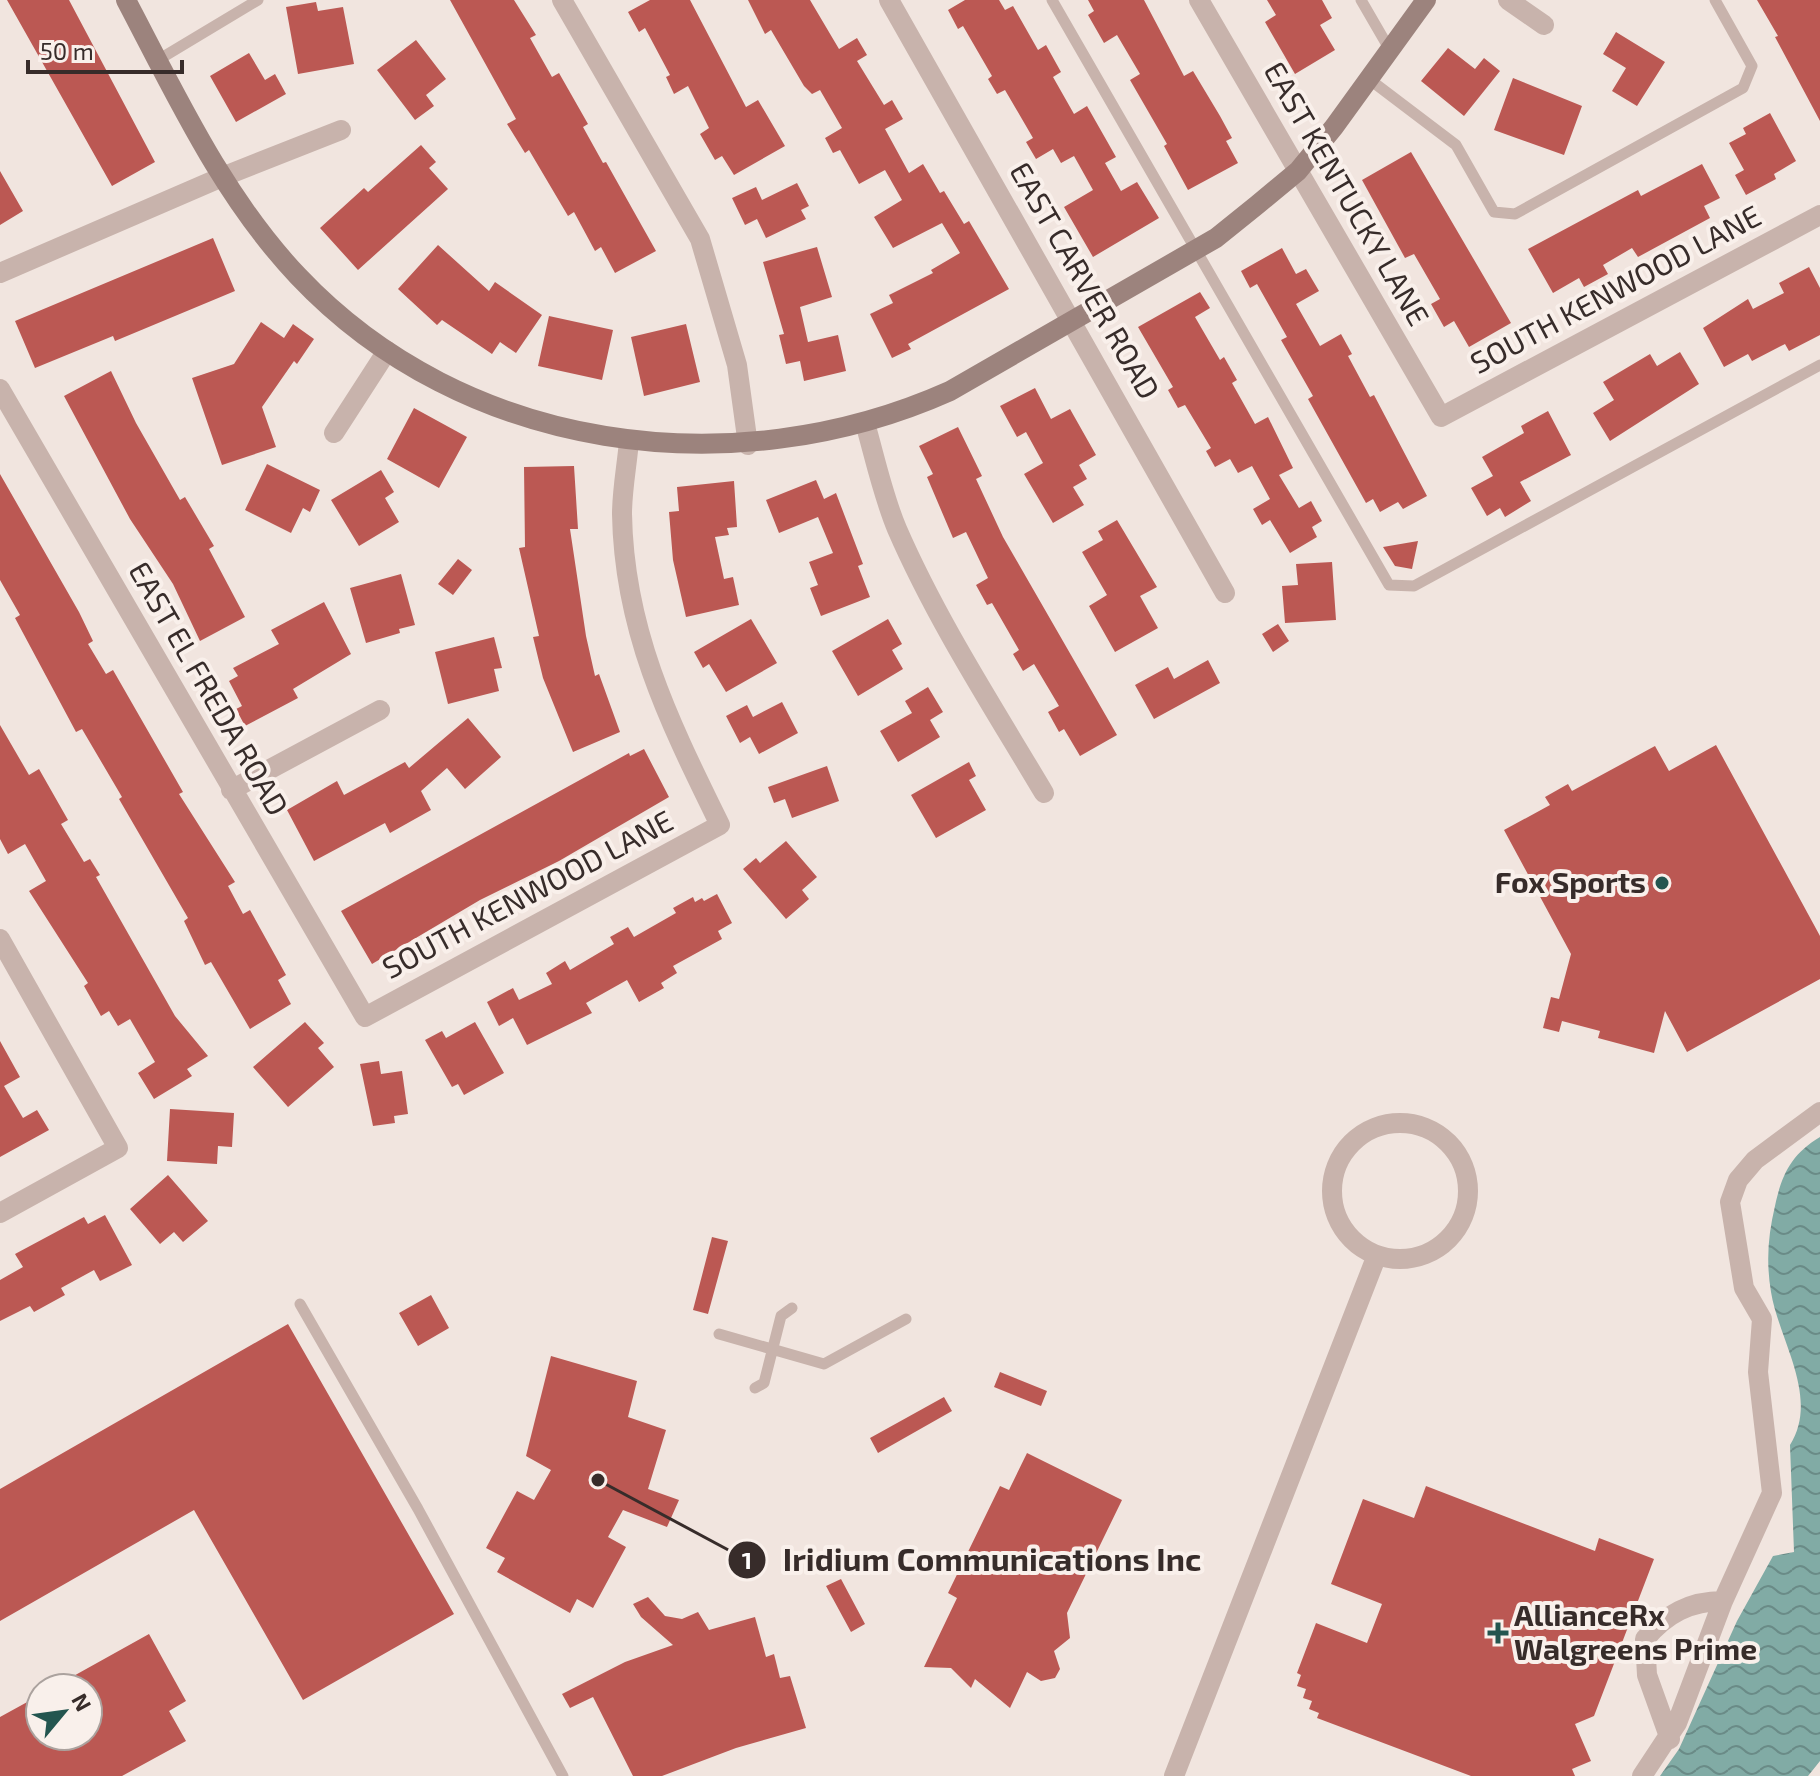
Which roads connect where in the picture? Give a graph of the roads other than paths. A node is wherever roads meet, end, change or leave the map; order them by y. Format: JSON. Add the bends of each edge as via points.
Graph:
{"nodes":[{"id":1,"x":126,"y":0,"type":"edge"},
{"id":2,"x":258,"y":0,"type":"edge"},
{"id":3,"x":562,"y":0,"type":"edge"},
{"id":4,"x":889,"y":0,"type":"edge"},
{"id":5,"x":1052,"y":0,"type":"edge"},
{"id":6,"x":1199,"y":0,"type":"edge"},
{"id":7,"x":1361,"y":0,"type":"edge"},
{"id":8,"x":1426,"y":0,"type":"edge"},
{"id":9,"x":1508,"y":0,"type":"edge"},
{"id":10,"x":1715,"y":0,"type":"edge"},
{"id":11,"x":1544,"y":25,"type":"dead end"},
{"id":12,"x":1390,"y":50,"type":"junction"},
{"id":13,"x":158,"y":60,"type":"junction"},
{"id":14,"x":1369,"y":79,"type":"junction"},
{"id":15,"x":341,"y":130,"type":"dead end"},
{"id":16,"x":1298,"y":171,"type":"junction"},
{"id":17,"x":222,"y":177,"type":"junction"},
{"id":18,"x":1820,"y":215,"type":"edge"},
{"id":19,"x":1195,"y":250,"type":"junction"},
{"id":20,"x":0,"y":273,"type":"edge"},
{"id":21,"x":1073,"y":320,"type":"junction"},
{"id":22,"x":387,"y":351,"type":"junction"},
{"id":23,"x":1820,"y":365,"type":"edge"},
{"id":24,"x":0,"y":389,"type":"edge"},
{"id":25,"x":1441,"y":417,"type":"joint"},
{"id":26,"x":865,"y":423,"type":"junction"},
{"id":27,"x":334,"y":433,"type":"dead end"},
{"id":28,"x":629,"y":441,"type":"junction"},
{"id":29,"x":748,"y":445,"type":"junction"},
{"id":30,"x":1225,"y":593,"type":"dead end"},
{"id":31,"x":380,"y":710,"type":"dead end"},
{"id":32,"x":231,"y":790,"type":"junction"},
{"id":33,"x":1044,"y":793,"type":"dead end"},
{"id":34,"x":0,"y":939,"type":"edge"},
{"id":35,"x":365,"y":1017,"type":"joint"},
{"id":36,"x":1820,"y":1112,"type":"edge"},
{"id":37,"x":0,"y":1213,"type":"edge"},
{"id":38,"x":1377,"y":1255,"type":"junction"},
{"id":39,"x":300,"y":1304,"type":"dead end"},
{"id":40,"x":792,"y":1308,"type":"dead end"},
{"id":41,"x":906,"y":1319,"type":"dead end"},
{"id":42,"x":719,"y":1334,"type":"dead end"},
{"id":43,"x":772,"y":1349,"type":"junction"},
{"id":44,"x":755,"y":1388,"type":"dead end"},
{"id":45,"x":1723,"y":1601,"type":"junction"},
{"id":46,"x":1670,"y":1739,"type":"junction"},
{"id":47,"x":563,"y":1776,"type":"edge"},
{"id":48,"x":1174,"y":1776,"type":"edge"},
{"id":49,"x":1642,"y":1776,"type":"edge"}],
"edges":[{"from":1,"to":13,"type":"street"},
{"from":2,"to":13,"type":"lane"},
{"from":3,"to":29,"type":"street","via":[[700,239],[737,365]]},
{"from":4,"to":21,"type":"street","name":"EAST CARVER ROAD"},
{"from":5,"to":19,"type":"lane"},
{"from":6,"to":16,"type":"street","name":"EAST KENTUCKY LANE"},
{"from":7,"to":12,"type":"lane"},
{"from":8,"to":12,"type":"street"},
{"from":9,"to":11,"type":"street"},
{"from":10,"to":14,"type":"lane","via":[[1752,66],[1743,88],[1515,214],[1494,212],[1456,145]]},
{"from":12,"to":14,"type":"street"},
{"from":13,"to":17,"type":"street"},
{"from":14,"to":16,"type":"street"},
{"from":15,"to":17,"type":"street"},
{"from":16,"to":19,"type":"street"},
{"from":16,"to":25,"type":"street","name":"EAST KENTUCKY LANE"},
{"from":17,"to":20,"type":"street"},
{"from":17,"to":22,"type":"street","via":[[299,277]]},
{"from":18,"to":25,"type":"street","name":"SOUTH KENWOOD LANE"},
{"from":19,"to":21,"type":"street"},
{"from":19,"to":23,"type":"lane","via":[[1389,585],[1414,586]]},
{"from":21,"to":26,"type":"street","via":[[950,391]]},
{"from":21,"to":30,"type":"street","name":"EAST CARVER ROAD"},
{"from":22,"to":27,"type":"street"},
{"from":22,"to":28,"type":"street","via":[[488,407]]},
{"from":24,"to":32,"type":"street","name":"EAST EL FREDA ROAD"},
{"from":26,"to":29,"type":"street"},
{"from":26,"to":33,"type":"street","via":[[896,527],[936,609]]},
{"from":28,"to":29,"type":"street"},
{"from":28,"to":35,"type":"street","name":"SOUTH KENWOOD LANE","via":[[622,513],[631,604],[661,705],[720,825]]},
{"from":31,"to":32,"type":"street"},
{"from":32,"to":35,"type":"street","name":"EAST EL FREDA ROAD"},
{"from":34,"to":37,"type":"street","via":[[118,1148]]},
{"from":36,"to":45,"type":"street","via":[[1755,1160],[1738,1180],[1730,1202],[1744,1288],[1762,1319],[1758,1372],[1772,1493]]},
{"from":38,"to":38,"type":"street","via":[[1400,1259],[1432,1250],[1457,1228],[1468,1184],[1462,1162],[1431,1129],[1387,1123],[1366,1131],[1337,1164],[1334,1208],[1358,1245]]},
{"from":38,"to":48,"type":"street"},
{"from":39,"to":47,"type":"lane"},
{"from":40,"to":43,"type":"lane","via":[[781,1316]]},
{"from":41,"to":43,"type":"lane","via":[[824,1364]]},
{"from":42,"to":43,"type":"lane"},
{"from":43,"to":44,"type":"lane","via":[[764,1383]]},
{"from":45,"to":46,"type":"street"},
{"from":45,"to":46,"type":"street","via":[[1700,1601],[1662,1619],[1645,1639],[1647,1675]]},
{"from":46,"to":49,"type":"street"}]}
